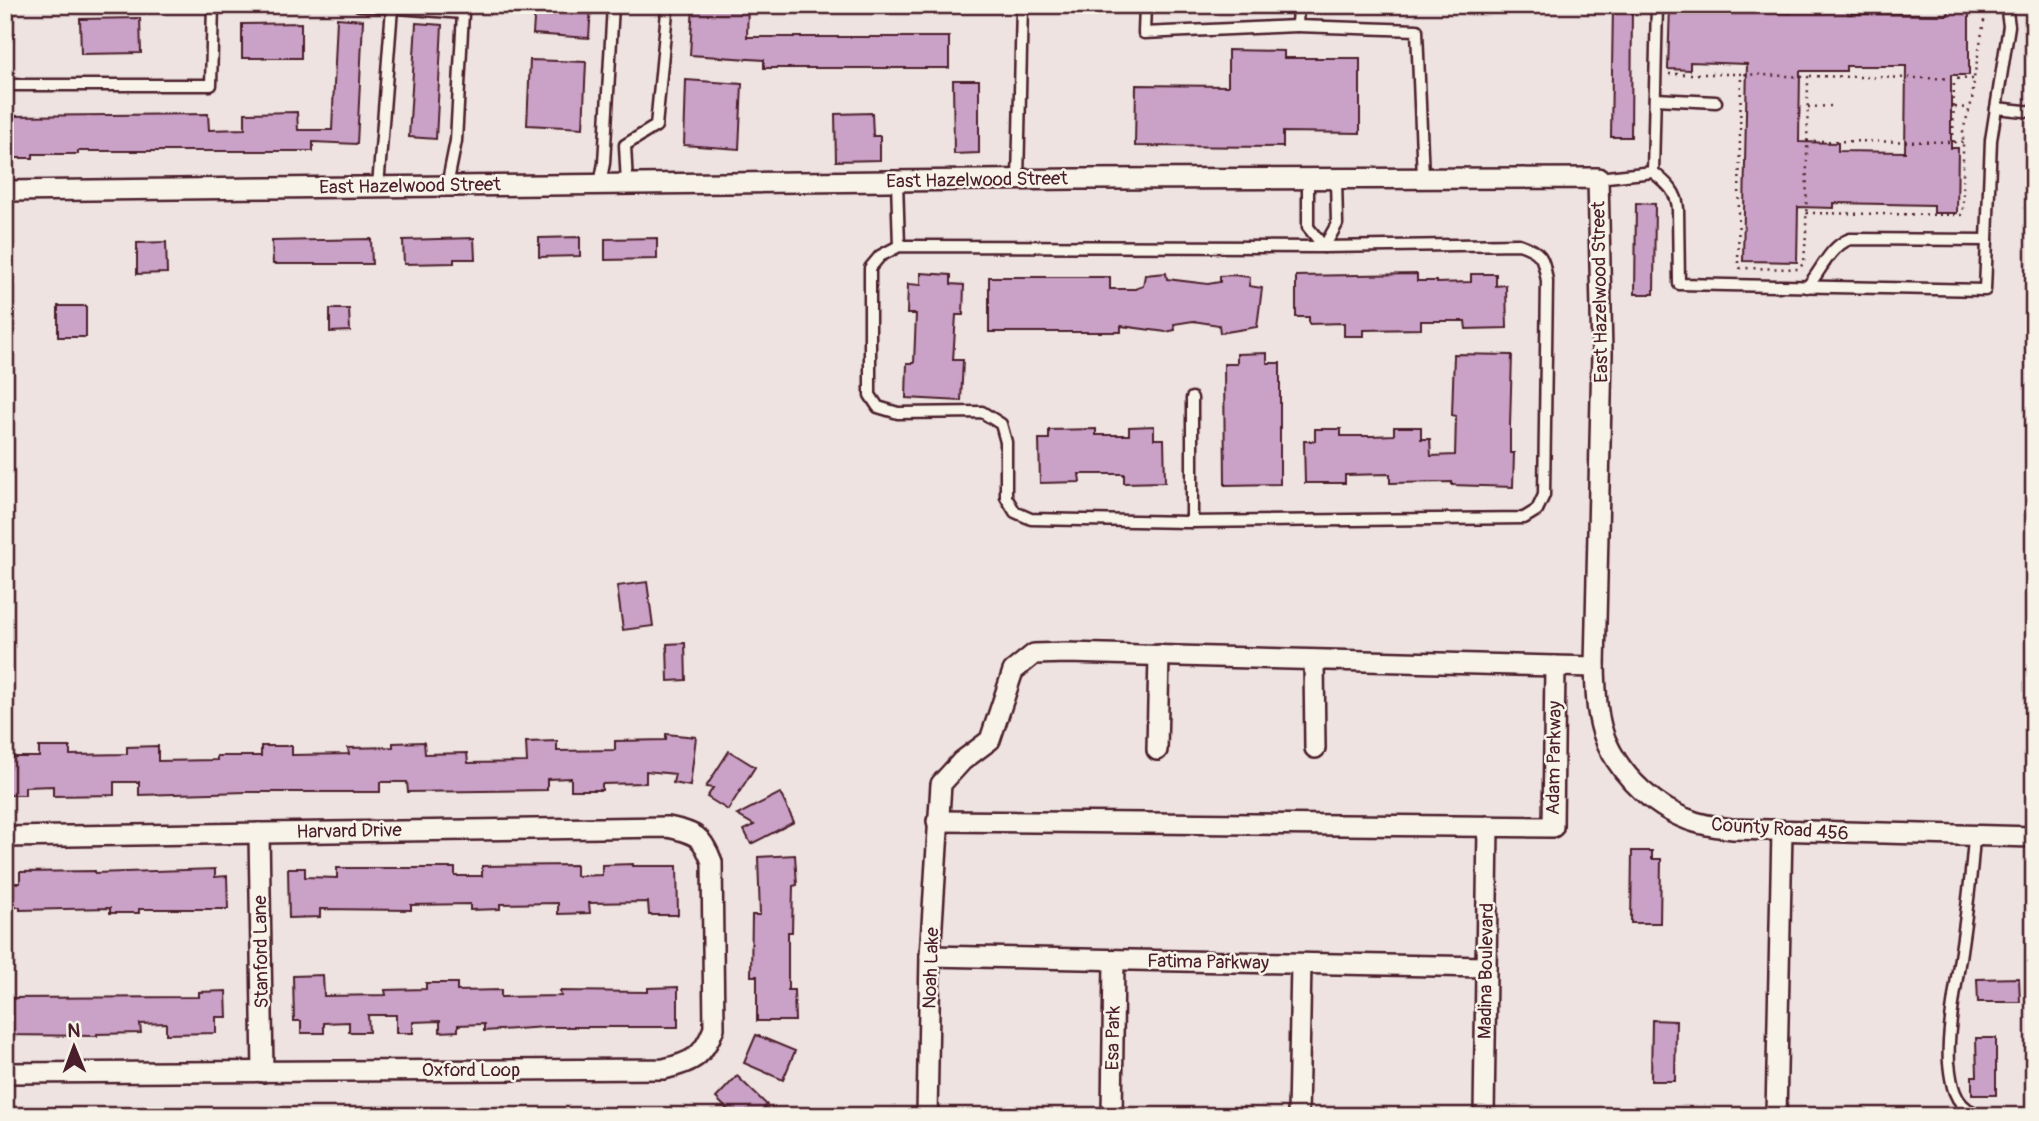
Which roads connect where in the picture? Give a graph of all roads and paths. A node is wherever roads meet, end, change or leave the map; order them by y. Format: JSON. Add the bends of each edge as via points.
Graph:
{"nodes":[{"id":1,"x":213,"y":5,"type":"edge"},
{"id":2,"x":359,"y":5,"type":"edge"},
{"id":3,"x":613,"y":5,"type":"edge"},
{"id":4,"x":665,"y":5,"type":"edge"},
{"id":5,"x":1022,"y":5,"type":"edge"},
{"id":6,"x":1145,"y":5,"type":"edge"},
{"id":7,"x":1298,"y":5,"type":"edge"},
{"id":8,"x":1657,"y":5,"type":"edge"},
{"id":9,"x":1898,"y":5,"type":"edge"},
{"id":10,"x":2006,"y":5,"type":"edge"},
{"id":11,"x":1985,"y":7,"type":"edge"},
{"id":12,"x":392,"y":8,"type":"junction"},
{"id":13,"x":1297,"y":26,"type":"junction"},
{"id":14,"x":1656,"y":74,"type":"junction"},
{"id":15,"x":1741,"y":74,"type":"junction"},
{"id":16,"x":1807,"y":76,"type":"junction"},
{"id":17,"x":1954,"y":78,"type":"junction"},
{"id":18,"x":1974,"y":79,"type":"junction"},
{"id":19,"x":5,"y":85,"type":"edge"},
{"id":20,"x":1655,"y":99,"type":"junction"},
{"id":21,"x":1716,"y":102,"type":"dead end"},
{"id":22,"x":1832,"y":106,"type":"dead end"},
{"id":23,"x":1808,"y":107,"type":"junction"},
{"id":24,"x":1955,"y":107,"type":"junction"},
{"id":25,"x":1969,"y":108,"type":"junction"},
{"id":26,"x":1996,"y":108,"type":"junction"},
{"id":27,"x":2034,"y":112,"type":"edge"},
{"id":28,"x":1807,"y":141,"type":"junction"},
{"id":29,"x":1954,"y":142,"type":"junction"},
{"id":30,"x":1964,"y":142,"type":"junction"},
{"id":31,"x":1653,"y":172,"type":"junction"},
{"id":32,"x":1308,"y":178,"type":"junction"},
{"id":33,"x":1336,"y":178,"type":"junction"},
{"id":34,"x":1423,"y":178,"type":"junction"},
{"id":35,"x":1598,"y":178,"type":"junction"},
{"id":36,"x":1018,"y":180,"type":"junction"},
{"id":37,"x":897,"y":181,"type":"junction"},
{"id":38,"x":600,"y":184,"type":"junction"},
{"id":39,"x":627,"y":184,"type":"junction"},
{"id":40,"x":447,"y":186,"type":"junction"},
{"id":41,"x":378,"y":187,"type":"junction"},
{"id":42,"x":5,"y":191,"type":"edge"},
{"id":43,"x":1806,"y":213,"type":"junction"},
{"id":44,"x":1987,"y":240,"type":"junction"},
{"id":45,"x":899,"y":246,"type":"junction"},
{"id":46,"x":1324,"y":247,"type":"junction"},
{"id":47,"x":1807,"y":287,"type":"junction"},
{"id":48,"x":1192,"y":398,"type":"dead end"},
{"id":49,"x":1192,"y":522,"type":"junction"},
{"id":50,"x":1598,"y":529,"type":"joint"},
{"id":51,"x":1159,"y":655,"type":"junction"},
{"id":52,"x":1314,"y":660,"type":"junction"},
{"id":53,"x":1555,"y":666,"type":"junction"},
{"id":54,"x":1594,"y":667,"type":"junction"},
{"id":55,"x":1315,"y":748,"type":"dead end"},
{"id":56,"x":1157,"y":750,"type":"dead end"},
{"id":57,"x":937,"y":821,"type":"junction"},
{"id":58,"x":1488,"y":826,"type":"junction"},
{"id":59,"x":1782,"y":831,"type":"junction"},
{"id":60,"x":693,"y":832,"type":"joint"},
{"id":61,"x":259,"y":833,"type":"junction"},
{"id":62,"x":5,"y":837,"type":"edge"},
{"id":63,"x":1974,"y":837,"type":"junction"},
{"id":64,"x":2034,"y":837,"type":"edge"},
{"id":65,"x":930,"y":956,"type":"junction"},
{"id":66,"x":1114,"y":960,"type":"junction"},
{"id":67,"x":1301,"y":964,"type":"junction"},
{"id":68,"x":1486,"y":967,"type":"junction"},
{"id":69,"x":263,"y":1072,"type":"junction"},
{"id":70,"x":5,"y":1073,"type":"edge"},
{"id":71,"x":1973,"y":1112,"type":"dead end"},
{"id":72,"x":927,"y":1116,"type":"edge"},
{"id":73,"x":1112,"y":1116,"type":"edge"},
{"id":74,"x":1298,"y":1116,"type":"edge"},
{"id":75,"x":1484,"y":1116,"type":"edge"},
{"id":76,"x":1776,"y":1116,"type":"edge"}],
"edges":[{"from":1,"to":19,"type":"lane","via":[[211,85]]},
{"from":2,"to":12,"type":"lane"},
{"from":3,"to":38,"type":"lane"},
{"from":4,"to":39,"type":"lane","via":[[656,126],[625,145]]},
{"from":5,"to":36,"type":"lane"},
{"from":6,"to":13,"type":"lane","via":[[1144,33]]},
{"from":7,"to":13,"type":"lane"},
{"from":8,"to":14,"type":"lane"},
{"from":9,"to":11,"type":"path"},
{"from":10,"to":26,"type":"lane","via":[[2009,26]]},
{"from":11,"to":18,"type":"path"},
{"from":12,"to":40,"type":"lane","via":[[463,13],[456,141]]},
{"from":12,"to":41,"type":"lane"},
{"from":13,"to":34,"type":"lane","via":[[1417,30]]},
{"from":14,"to":15,"type":"path"},
{"from":14,"to":20,"type":"lane"},
{"from":15,"to":16,"type":"path"},
{"from":15,"to":43,"type":"path","via":[[1738,266],[1801,268]]},
{"from":16,"to":17,"type":"path"},
{"from":16,"to":23,"type":"path"},
{"from":17,"to":18,"type":"path"},
{"from":17,"to":24,"type":"path"},
{"from":18,"to":25,"type":"path"},
{"from":20,"to":21,"type":"lane"},
{"from":20,"to":31,"type":"lane"},
{"from":22,"to":23,"type":"path"},
{"from":23,"to":28,"type":"path"},
{"from":24,"to":25,"type":"path"},
{"from":24,"to":29,"type":"path"},
{"from":25,"to":30,"type":"path"},
{"from":26,"to":27,"type":"lane"},
{"from":26,"to":44,"type":"lane"},
{"from":28,"to":29,"type":"path"},
{"from":28,"to":43,"type":"path"},
{"from":29,"to":30,"type":"path"},
{"from":30,"to":43,"type":"path","via":[[1961,215]]},
{"from":31,"to":35,"type":"lane"},
{"from":31,"to":47,"type":"lane","via":[[1677,197],[1679,284]]},
{"from":32,"to":33,"type":"street","name":"East Hazelwood Street"},
{"from":32,"to":36,"type":"street","name":"East Hazelwood Street"},
{"from":32,"to":46,"type":"lane","via":[[1308,227]]},
{"from":33,"to":34,"type":"street","name":"East Hazelwood Street"},
{"from":33,"to":46,"type":"lane","via":[[1337,224]]},
{"from":34,"to":35,"type":"street","name":"East Hazelwood Street"},
{"from":35,"to":50,"type":"street","name":"East Hazelwood Street","via":[[1602,353]]},
{"from":36,"to":37,"type":"street","name":"East Hazelwood Street"},
{"from":37,"to":39,"type":"street","name":"East Hazelwood Street"},
{"from":37,"to":45,"type":"lane"},
{"from":38,"to":39,"type":"street","name":"East Hazelwood Street"},
{"from":38,"to":40,"type":"street","name":"East Hazelwood Street"},
{"from":40,"to":41,"type":"street","name":"East Hazelwood Street"},
{"from":41,"to":42,"type":"street","name":"East Hazelwood Street"},
{"from":44,"to":47,"type":"lane","via":[[1850,239],[1837,244]]},
{"from":44,"to":47,"type":"lane","via":[[1985,290]]},
{"from":45,"to":46,"type":"lane"},
{"from":45,"to":49,"type":"lane","via":[[880,256],[870,268],[870,396],[878,407],[898,413],[982,412],[1001,424],[1006,442],[1006,497],[1015,512],[1031,519]]},
{"from":46,"to":49,"type":"lane","via":[[1519,244],[1543,258],[1547,281],[1544,495],[1537,510],[1524,518]]},
{"from":48,"to":49,"type":"lane"},
{"from":50,"to":54,"type":"street","name":"County Road 456"},
{"from":51,"to":52,"type":"street","name":"Noah Lake"},
{"from":51,"to":56,"type":"street"},
{"from":51,"to":57,"type":"street","name":"Noah Lake","via":[[1034,654],[1013,671],[990,740],[941,784]]},
{"from":52,"to":53,"type":"street","name":"Noah Lake"},
{"from":52,"to":55,"type":"street"},
{"from":53,"to":54,"type":"street","name":"Noah Lake"},
{"from":53,"to":58,"type":"street","name":"Adam Parkway","via":[[1553,827]]},
{"from":54,"to":59,"type":"street","name":"County Road 456","via":[[1606,741],[1624,771],[1646,794],[1669,811],[1696,822]]},
{"from":57,"to":58,"type":"street"},
{"from":57,"to":65,"type":"street","name":"Noah Lake"},
{"from":58,"to":68,"type":"street","name":"Madina Boulevard"},
{"from":59,"to":63,"type":"street","name":"County Road 456"},
{"from":59,"to":76,"type":"street"},
{"from":60,"to":61,"type":"street","name":"Harvard Drive","via":[[668,827]]},
{"from":60,"to":69,"type":"street","name":"Oxford Loop","via":[[706,844],[712,862],[713,1028],[706,1048],[689,1063],[664,1069]]},
{"from":61,"to":62,"type":"street","name":"Harvard Drive"},
{"from":61,"to":69,"type":"street","name":"Stanford Lane"},
{"from":63,"to":64,"type":"street","name":"County Road 456"},
{"from":63,"to":71,"type":"lane","via":[[1949,1061],[1955,1097]]},
{"from":65,"to":66,"type":"street","name":"Fatima Parkway"},
{"from":65,"to":72,"type":"street","name":"Noah Lake"},
{"from":66,"to":67,"type":"street","name":"Fatima Parkway"},
{"from":66,"to":73,"type":"street","name":"Esa Park"},
{"from":67,"to":68,"type":"street","name":"Fatima Parkway"},
{"from":67,"to":74,"type":"street"},
{"from":68,"to":75,"type":"street","name":"Madina Boulevard"},
{"from":69,"to":70,"type":"street","name":"Oxford Loop"}]}
